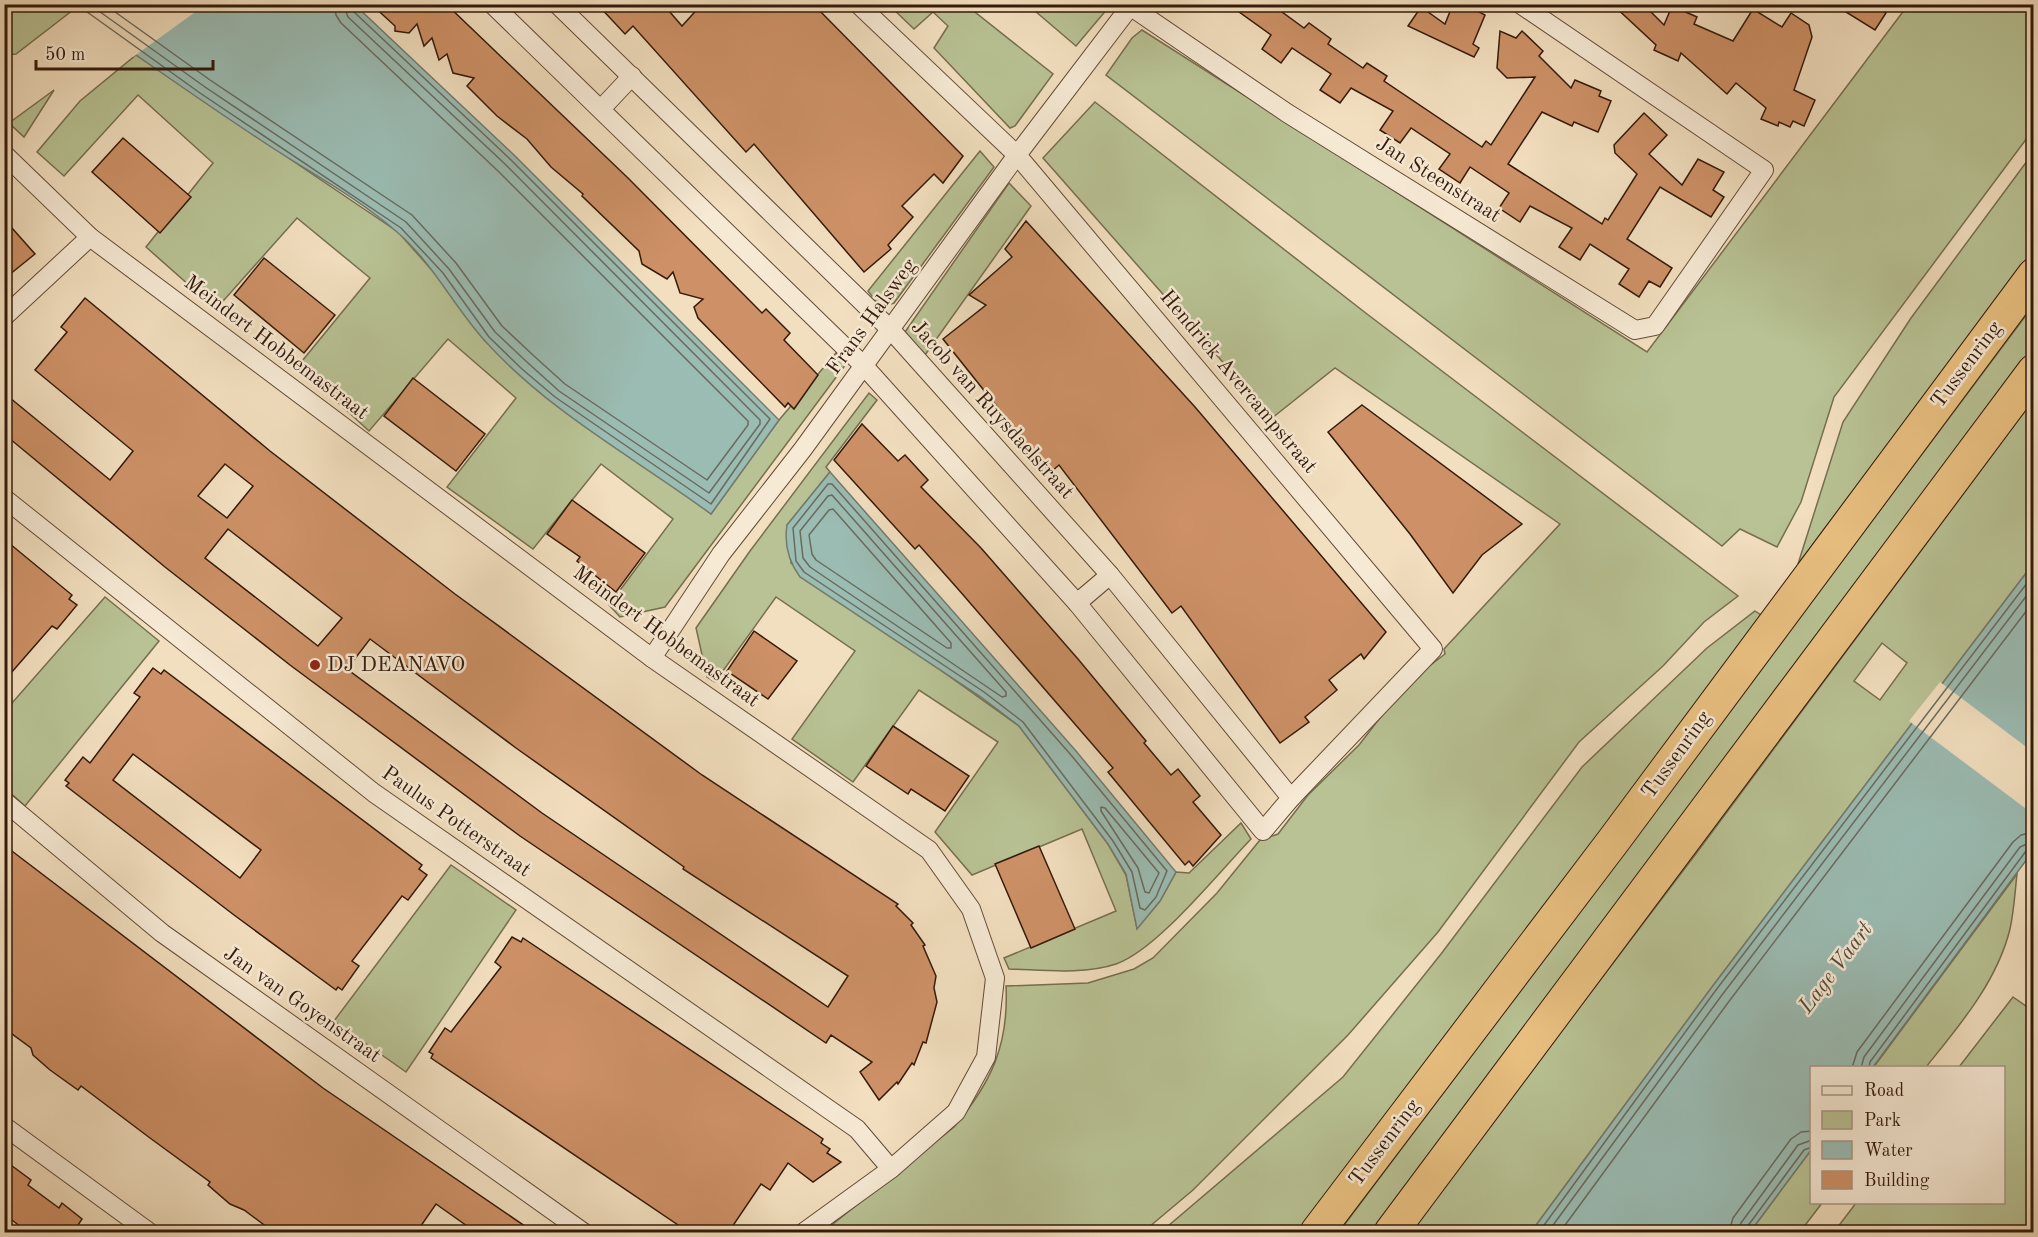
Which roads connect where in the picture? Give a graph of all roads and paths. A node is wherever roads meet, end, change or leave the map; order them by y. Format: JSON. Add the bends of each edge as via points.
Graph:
{"nodes":[{"id":1,"x":492,"y":4,"type":"edge"},
{"id":2,"x":557,"y":4,"type":"edge"},
{"id":3,"x":858,"y":4,"type":"edge"},
{"id":4,"x":1520,"y":4,"type":"edge"},
{"id":5,"x":1130,"y":5,"type":"edge"},
{"id":6,"x":632,"y":76,"type":"junction"},
{"id":7,"x":601,"y":109,"type":"junction"},
{"id":8,"x":4,"y":154,"type":"edge"},
{"id":9,"x":1017,"y":155,"type":"junction"},
{"id":10,"x":90,"y":237,"type":"junction"},
{"id":11,"x":2034,"y":275,"type":"edge"},
{"id":12,"x":4,"y":317,"type":"edge"},
{"id":13,"x":891,"y":330,"type":"junction"},
{"id":14,"x":864,"y":366,"type":"junction"},
{"id":15,"x":2034,"y":371,"type":"edge"},
{"id":16,"x":4,"y":498,"type":"edge"},
{"id":17,"x":1110,"y":575,"type":"junction"},
{"id":18,"x":1077,"y":603,"type":"junction"},
{"id":19,"x":652,"y":657,"type":"junction"},
{"id":20,"x":1291,"y":798,"type":"junction"},
{"id":21,"x":4,"y":801,"type":"edge"},
{"id":22,"x":4,"y":1126,"type":"edge"},
{"id":23,"x":891,"y":1169,"type":"junction"},
{"id":24,"x":149,"y":1233,"type":"edge"},
{"id":25,"x":583,"y":1233,"type":"edge"},
{"id":26,"x":804,"y":1233,"type":"edge"},
{"id":27,"x":1317,"y":1233,"type":"edge"},
{"id":28,"x":1392,"y":1233,"type":"edge"}],
"edges":[{"from":1,"to":7,"type":"street"},
{"from":2,"to":6,"type":"street","name":"Jacob van Ruysdaelstraat"},
{"from":3,"to":9,"type":"street","name":"Hendrick Avercampstraat"},
{"from":4,"to":5,"type":"street","name":"Jan Steenstraat","via":[[1764,170],[1654,326],[1635,330],[1287,113]]},
{"from":5,"to":9,"type":"street","name":"Frans Halsweg"},
{"from":6,"to":7,"type":"street"},
{"from":6,"to":13,"type":"street","name":"Jacob van Ruysdaelstraat"},
{"from":7,"to":14,"type":"street"},
{"from":8,"to":10,"type":"street","name":"Meindert Hobbemastraat"},
{"from":9,"to":13,"type":"street","name":"Frans Halsweg"},
{"from":9,"to":20,"type":"street","name":"Hendrick Avercampstraat","via":[[1433,649]]},
{"from":10,"to":12,"type":"street"},
{"from":10,"to":19,"type":"street","name":"Meindert Hobbemastraat"},
{"from":11,"to":27,"type":"highway","name":"Tussenring"},
{"from":13,"to":14,"type":"street","name":"Frans Halsweg"},
{"from":13,"to":17,"type":"street","name":"Jacob van Ruysdaelstraat"},
{"from":14,"to":18,"type":"street"},
{"from":14,"to":19,"type":"street","name":"Frans Halsweg","via":[[721,554]]},
{"from":15,"to":28,"type":"highway"},
{"from":16,"to":23,"type":"street","name":"Paulus Potterstraat","via":[[374,793],[857,1129]]},
{"from":17,"to":18,"type":"street"},
{"from":17,"to":20,"type":"street","name":"Jacob van Ruysdaelstraat"},
{"from":18,"to":20,"type":"street","via":[[1263,831]]},
{"from":19,"to":23,"type":"street","name":"Meindert Hobbemastraat","via":[[929,850],[971,909],[995,978],[986,1057],[956,1112]]},
{"from":21,"to":25,"type":"street","name":"Jan van Goyenstraat","via":[[162,933]]},
{"from":22,"to":24,"type":"street"},
{"from":23,"to":26,"type":"street","name":"Meindert Hobbemastraat"}]}
